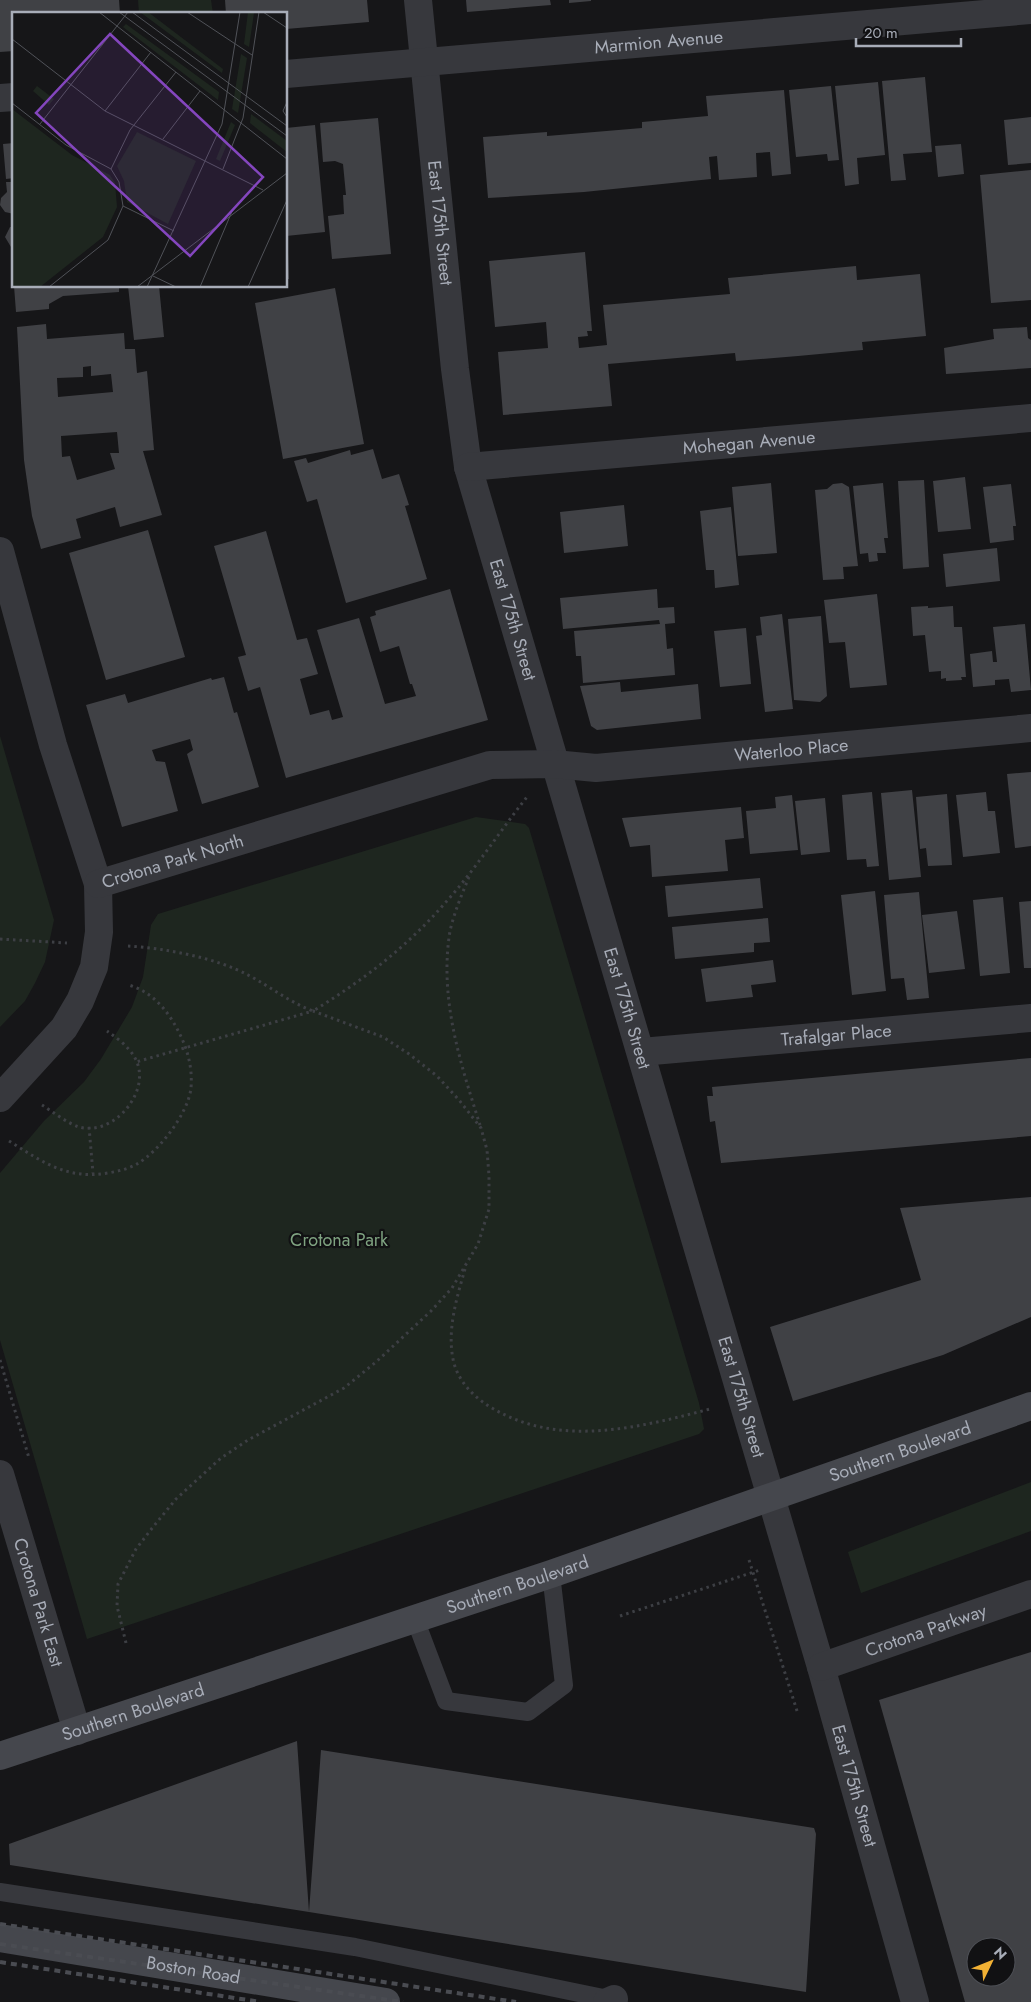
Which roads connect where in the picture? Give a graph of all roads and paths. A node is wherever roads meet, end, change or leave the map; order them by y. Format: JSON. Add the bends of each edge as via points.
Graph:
{"nodes":[{"id":1,"x":418,"y":0,"type":"edge"},
{"id":2,"x":1031,"y":10,"type":"edge"},
{"id":3,"x":424,"y":62,"type":"junction"},
{"id":4,"x":288,"y":74,"type":"edge"},
{"id":5,"x":1031,"y":418,"type":"edge"},
{"id":6,"x":468,"y":467,"type":"junction"},
{"id":7,"x":0,"y":551,"type":"edge"},
{"id":8,"x":1031,"y":728,"type":"edge"},
{"id":9,"x":554,"y":764,"type":"junction"},
{"id":10,"x":525,"y":800,"type":"dead end"},
{"id":11,"x":470,"y":874,"type":"junction"},
{"id":12,"x":98,"y":884,"type":"junction"},
{"id":13,"x":0,"y":939,"type":"edge"},
{"id":14,"x":58,"y":943,"type":"dead end"},
{"id":15,"x":137,"y":947,"type":"dead end"},
{"id":16,"x":129,"y":985,"type":"dead end"},
{"id":17,"x":313,"y":1011,"type":"junction"},
{"id":18,"x":1031,"y":1018,"type":"edge"},
{"id":19,"x":107,"y":1031,"type":"dead end"},
{"id":20,"x":188,"y":1048,"type":"junction"},
{"id":21,"x":641,"y":1052,"type":"junction"},
{"id":22,"x":136,"y":1062,"type":"junction"},
{"id":23,"x":0,"y":1098,"type":"edge"},
{"id":24,"x":42,"y":1105,"type":"dead end"},
{"id":25,"x":88,"y":1127,"type":"junction"},
{"id":26,"x":481,"y":1128,"type":"junction"},
{"id":27,"x":9,"y":1140,"type":"dead end"},
{"id":28,"x":93,"y":1173,"type":"junction"},
{"id":29,"x":467,"y":1263,"type":"junction"},
{"id":30,"x":1031,"y":1406,"type":"edge"},
{"id":31,"x":710,"y":1408,"type":"dead end"},
{"id":32,"x":0,"y":1474,"type":"edge"},
{"id":33,"x":771,"y":1497,"type":"junction"},
{"id":34,"x":749,"y":1560,"type":"dead end"},
{"id":35,"x":762,"y":1569,"type":"dead end"},
{"id":36,"x":753,"y":1572,"type":"junction"},
{"id":37,"x":551,"y":1574,"type":"junction"},
{"id":38,"x":1031,"y":1594,"type":"edge"},
{"id":39,"x":620,"y":1616,"type":"dead end"},
{"id":40,"x":415,"y":1619,"type":"junction"},
{"id":41,"x":126,"y":1643,"type":"dead end"},
{"id":42,"x":821,"y":1667,"type":"junction"},
{"id":43,"x":800,"y":1720,"type":"dead end"},
{"id":44,"x":77,"y":1731,"type":"junction"},
{"id":45,"x":0,"y":1756,"type":"edge"},
{"id":46,"x":0,"y":1892,"type":"edge"},
{"id":47,"x":0,"y":1938,"type":"edge"},
{"id":48,"x":614,"y":2001,"type":"edge"},
{"id":49,"x":386,"y":2002,"type":"edge"},
{"id":50,"x":915,"y":2002,"type":"edge"}],
"edges":[{"from":1,"to":3,"type":"street","name":"East 175th Street"},
{"from":2,"to":3,"type":"street","name":"Marmion Avenue"},
{"from":3,"to":4,"type":"street","name":"Marmion Avenue"},
{"from":3,"to":6,"type":"street","name":"East 175th Street"},
{"from":5,"to":6,"type":"street","name":"Mohegan Avenue"},
{"from":6,"to":9,"type":"street","name":"East 175th Street"},
{"from":7,"to":12,"type":"street","name":"Crotona Park North","via":[[53,745]]},
{"from":8,"to":9,"type":"street","name":"Waterloo Place","via":[[596,768]]},
{"from":9,"to":12,"type":"street","name":"Crotona Park North","via":[[490,765]]},
{"from":9,"to":21,"type":"street","name":"East 175th Street"},
{"from":10,"to":11,"type":"path"},
{"from":11,"to":17,"type":"path","via":[[445,904],[396,952],[364,978]]},
{"from":11,"to":26,"type":"path","via":[[451,929],[446,961],[447,998],[455,1041]]},
{"from":12,"to":23,"type":"street","via":[[99,932],[94,967],[80,1001],[64,1028]]},
{"from":13,"to":14,"type":"path"},
{"from":15,"to":17,"type":"path","via":[[188,956],[240,972]]},
{"from":16,"to":20,"type":"path","via":[[142,989],[163,1006]]},
{"from":17,"to":20,"type":"path"},
{"from":17,"to":26,"type":"path","via":[[370,1030],[409,1054],[448,1088]]},
{"from":18,"to":21,"type":"street","name":"Trafalgar Place"},
{"from":19,"to":22,"type":"path","via":[[117,1038]]},
{"from":20,"to":22,"type":"path"},
{"from":20,"to":28,"type":"path","via":[[191,1089],[176,1124],[136,1164]]},
{"from":21,"to":33,"type":"street","name":"East 175th Street"},
{"from":22,"to":25,"type":"path","via":[[138,1081],[132,1105],[116,1118]]},
{"from":24,"to":25,"type":"path","via":[[79,1127]]},
{"from":25,"to":28,"type":"path"},
{"from":26,"to":29,"type":"path","via":[[487,1150],[489,1209],[478,1244]]},
{"from":27,"to":28,"type":"path","via":[[44,1164],[82,1174]]},
{"from":29,"to":31,"type":"path","via":[[455,1305],[452,1359],[460,1379],[477,1400],[506,1416],[544,1430],[572,1431],[622,1429]]},
{"from":29,"to":41,"type":"path","via":[[452,1288],[431,1311],[344,1388],[242,1444],[221,1458],[176,1499],[136,1549],[118,1584],[117,1606]]},
{"from":30,"to":33,"type":"main road","name":"Southern Boulevard"},
{"from":32,"to":44,"type":"street","name":"Crotona Park East"},
{"from":33,"to":37,"type":"main road","name":"Southern Boulevard"},
{"from":33,"to":42,"type":"street","name":"East 175th Street"},
{"from":34,"to":36,"type":"path"},
{"from":35,"to":36,"type":"path"},
{"from":36,"to":39,"type":"path"},
{"from":36,"to":43,"type":"path"},
{"from":37,"to":40,"type":"main road","name":"Southern Boulevard"},
{"from":37,"to":40,"type":"lane","via":[[564,1685],[528,1712],[446,1701]]},
{"from":38,"to":42,"type":"street","name":"Crotona Parkway"},
{"from":40,"to":44,"type":"main road","name":"Southern Boulevard"},
{"from":42,"to":50,"type":"street","name":"East 175th Street"},
{"from":44,"to":45,"type":"main road","name":"Southern Boulevard"},
{"from":46,"to":48,"type":"lane","via":[[355,1947]]},
{"from":47,"to":49,"type":"main road","name":"Boston Road"}]}
